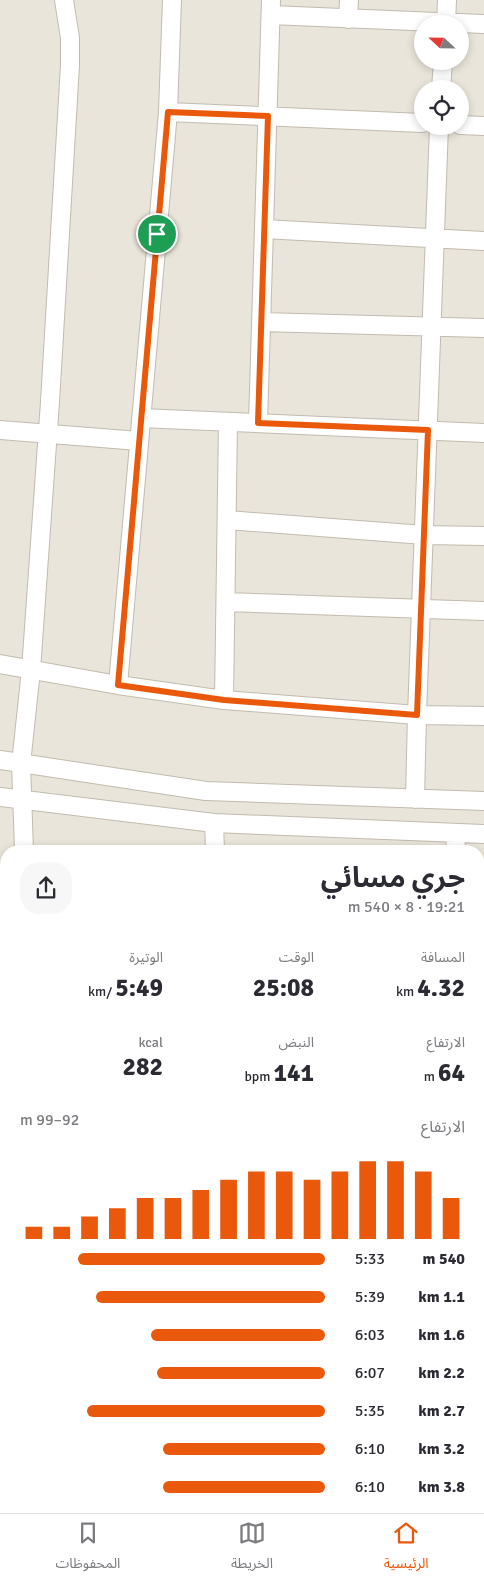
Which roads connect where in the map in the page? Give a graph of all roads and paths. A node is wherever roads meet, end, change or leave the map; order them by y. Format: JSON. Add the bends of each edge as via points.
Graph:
{"nodes":[{"id":1,"x":64,"y":0,"type":"edge"},
{"id":2,"x":172,"y":0,"type":"edge"},
{"id":3,"x":349,"y":0,"type":"edge"},
{"id":4,"x":447,"y":0,"type":"edge"},
{"id":5,"x":271,"y":8,"type":"edge"},
{"id":6,"x":446,"y":15,"type":"edge"},
{"id":7,"x":348,"y":18,"type":"junction"},
{"id":8,"x":414,"y":21,"type":"edge"},
{"id":9,"x":469,"y":24,"type":"edge"},
{"id":10,"x":484,"y":24,"type":"edge"},
{"id":11,"x":168,"y":112,"type":"junction"},
{"id":12,"x":268,"y":116,"type":"junction"},
{"id":13,"x":414,"y":124,"type":"edge"},
{"id":14,"x":469,"y":125,"type":"edge"},
{"id":15,"x":484,"y":126,"type":"edge"},
{"id":16,"x":439,"y":135,"type":"edge"},
{"id":17,"x":264,"y":230,"type":"junction"},
{"id":18,"x":434,"y":239,"type":"junction"},
{"id":19,"x":484,"y":241,"type":"edge"},
{"id":20,"x":261,"y":322,"type":"junction"},
{"id":21,"x":432,"y":326,"type":"junction"},
{"id":22,"x":484,"y":328,"type":"edge"},
{"id":23,"x":141,"y":418,"type":"junction"},
{"id":24,"x":228,"y":422,"type":"junction"},
{"id":25,"x":258,"y":423,"type":"junction"},
{"id":26,"x":0,"y":430,"type":"edge"},
{"id":27,"x":428,"y":430,"type":"junction"},
{"id":28,"x":48,"y":432,"type":"junction"},
{"id":29,"x":484,"y":433,"type":"edge"},
{"id":30,"x":139,"y":441,"type":"junction"},
{"id":31,"x":227,"y":520,"type":"junction"},
{"id":32,"x":424,"y":535,"type":"junction"},
{"id":33,"x":484,"y":536,"type":"edge"},
{"id":34,"x":227,"y":602,"type":"junction"},
{"id":35,"x":421,"y":608,"type":"junction"},
{"id":36,"x":484,"y":611,"type":"edge"},
{"id":37,"x":0,"y":664,"type":"edge"},
{"id":38,"x":31,"y":670,"type":"junction"},
{"id":39,"x":118,"y":685,"type":"junction"},
{"id":40,"x":224,"y":700,"type":"junction"},
{"id":41,"x":417,"y":715,"type":"junction"},
{"id":42,"x":484,"y":716,"type":"edge"},
{"id":43,"x":0,"y":760,"type":"edge"},
{"id":44,"x":22,"y":764,"type":"junction"},
{"id":45,"x":0,"y":797,"type":"edge"},
{"id":46,"x":415,"y":799,"type":"junction"},
{"id":47,"x":22,"y":800,"type":"junction"},
{"id":48,"x":484,"y":801,"type":"edge"},
{"id":49,"x":214,"y":824,"type":"junction"},
{"id":50,"x":455,"y":834,"type":"junction"},
{"id":51,"x":484,"y":834,"type":"edge"},
{"id":52,"x":24,"y":845,"type":"edge"},
{"id":53,"x":215,"y":845,"type":"edge"},
{"id":54,"x":456,"y":845,"type":"edge"}],
"edges":[{"from":1,"to":28,"type":"street","via":[[70,65]]},
{"from":2,"to":11,"type":"street"},
{"from":3,"to":7,"type":"street"},
{"from":4,"to":6,"type":"street"},
{"from":5,"to":7,"type":"street"},
{"from":5,"to":12,"type":"street"},
{"from":7,"to":8,"type":"street"},
{"from":9,"to":10,"type":"street"},
{"from":11,"to":12,"type":"street"},
{"from":11,"to":23,"type":"street"},
{"from":12,"to":13,"type":"street"},
{"from":12,"to":17,"type":"street"},
{"from":14,"to":15,"type":"street"},
{"from":16,"to":18,"type":"street"},
{"from":17,"to":18,"type":"street"},
{"from":17,"to":20,"type":"street"},
{"from":18,"to":19,"type":"street"},
{"from":18,"to":21,"type":"street"},
{"from":20,"to":21,"type":"street"},
{"from":20,"to":25,"type":"street"},
{"from":21,"to":22,"type":"street"},
{"from":21,"to":27,"type":"street"},
{"from":23,"to":24,"type":"street"},
{"from":23,"to":30,"type":"street"},
{"from":24,"to":25,"type":"street"},
{"from":24,"to":31,"type":"street"},
{"from":25,"to":27,"type":"street"},
{"from":26,"to":28,"type":"street"},
{"from":27,"to":29,"type":"street"},
{"from":27,"to":32,"type":"street"},
{"from":28,"to":30,"type":"street"},
{"from":28,"to":38,"type":"street"},
{"from":30,"to":39,"type":"street"},
{"from":31,"to":32,"type":"street"},
{"from":31,"to":34,"type":"street"},
{"from":32,"to":33,"type":"street"},
{"from":32,"to":35,"type":"street"},
{"from":34,"to":35,"type":"street"},
{"from":34,"to":40,"type":"street"},
{"from":35,"to":36,"type":"street"},
{"from":35,"to":41,"type":"street"},
{"from":37,"to":38,"type":"street"},
{"from":38,"to":39,"type":"street"},
{"from":38,"to":44,"type":"street"},
{"from":39,"to":40,"type":"street"},
{"from":40,"to":41,"type":"street"},
{"from":41,"to":42,"type":"street"},
{"from":41,"to":46,"type":"street"},
{"from":43,"to":44,"type":"street"},
{"from":44,"to":46,"type":"street","via":[[206,791]]},
{"from":44,"to":47,"type":"street"},
{"from":45,"to":47,"type":"street"},
{"from":46,"to":48,"type":"street"},
{"from":47,"to":49,"type":"street"},
{"from":47,"to":52,"type":"street"},
{"from":49,"to":50,"type":"street"},
{"from":49,"to":53,"type":"street"},
{"from":50,"to":51,"type":"street"},
{"from":50,"to":54,"type":"street"}]}
